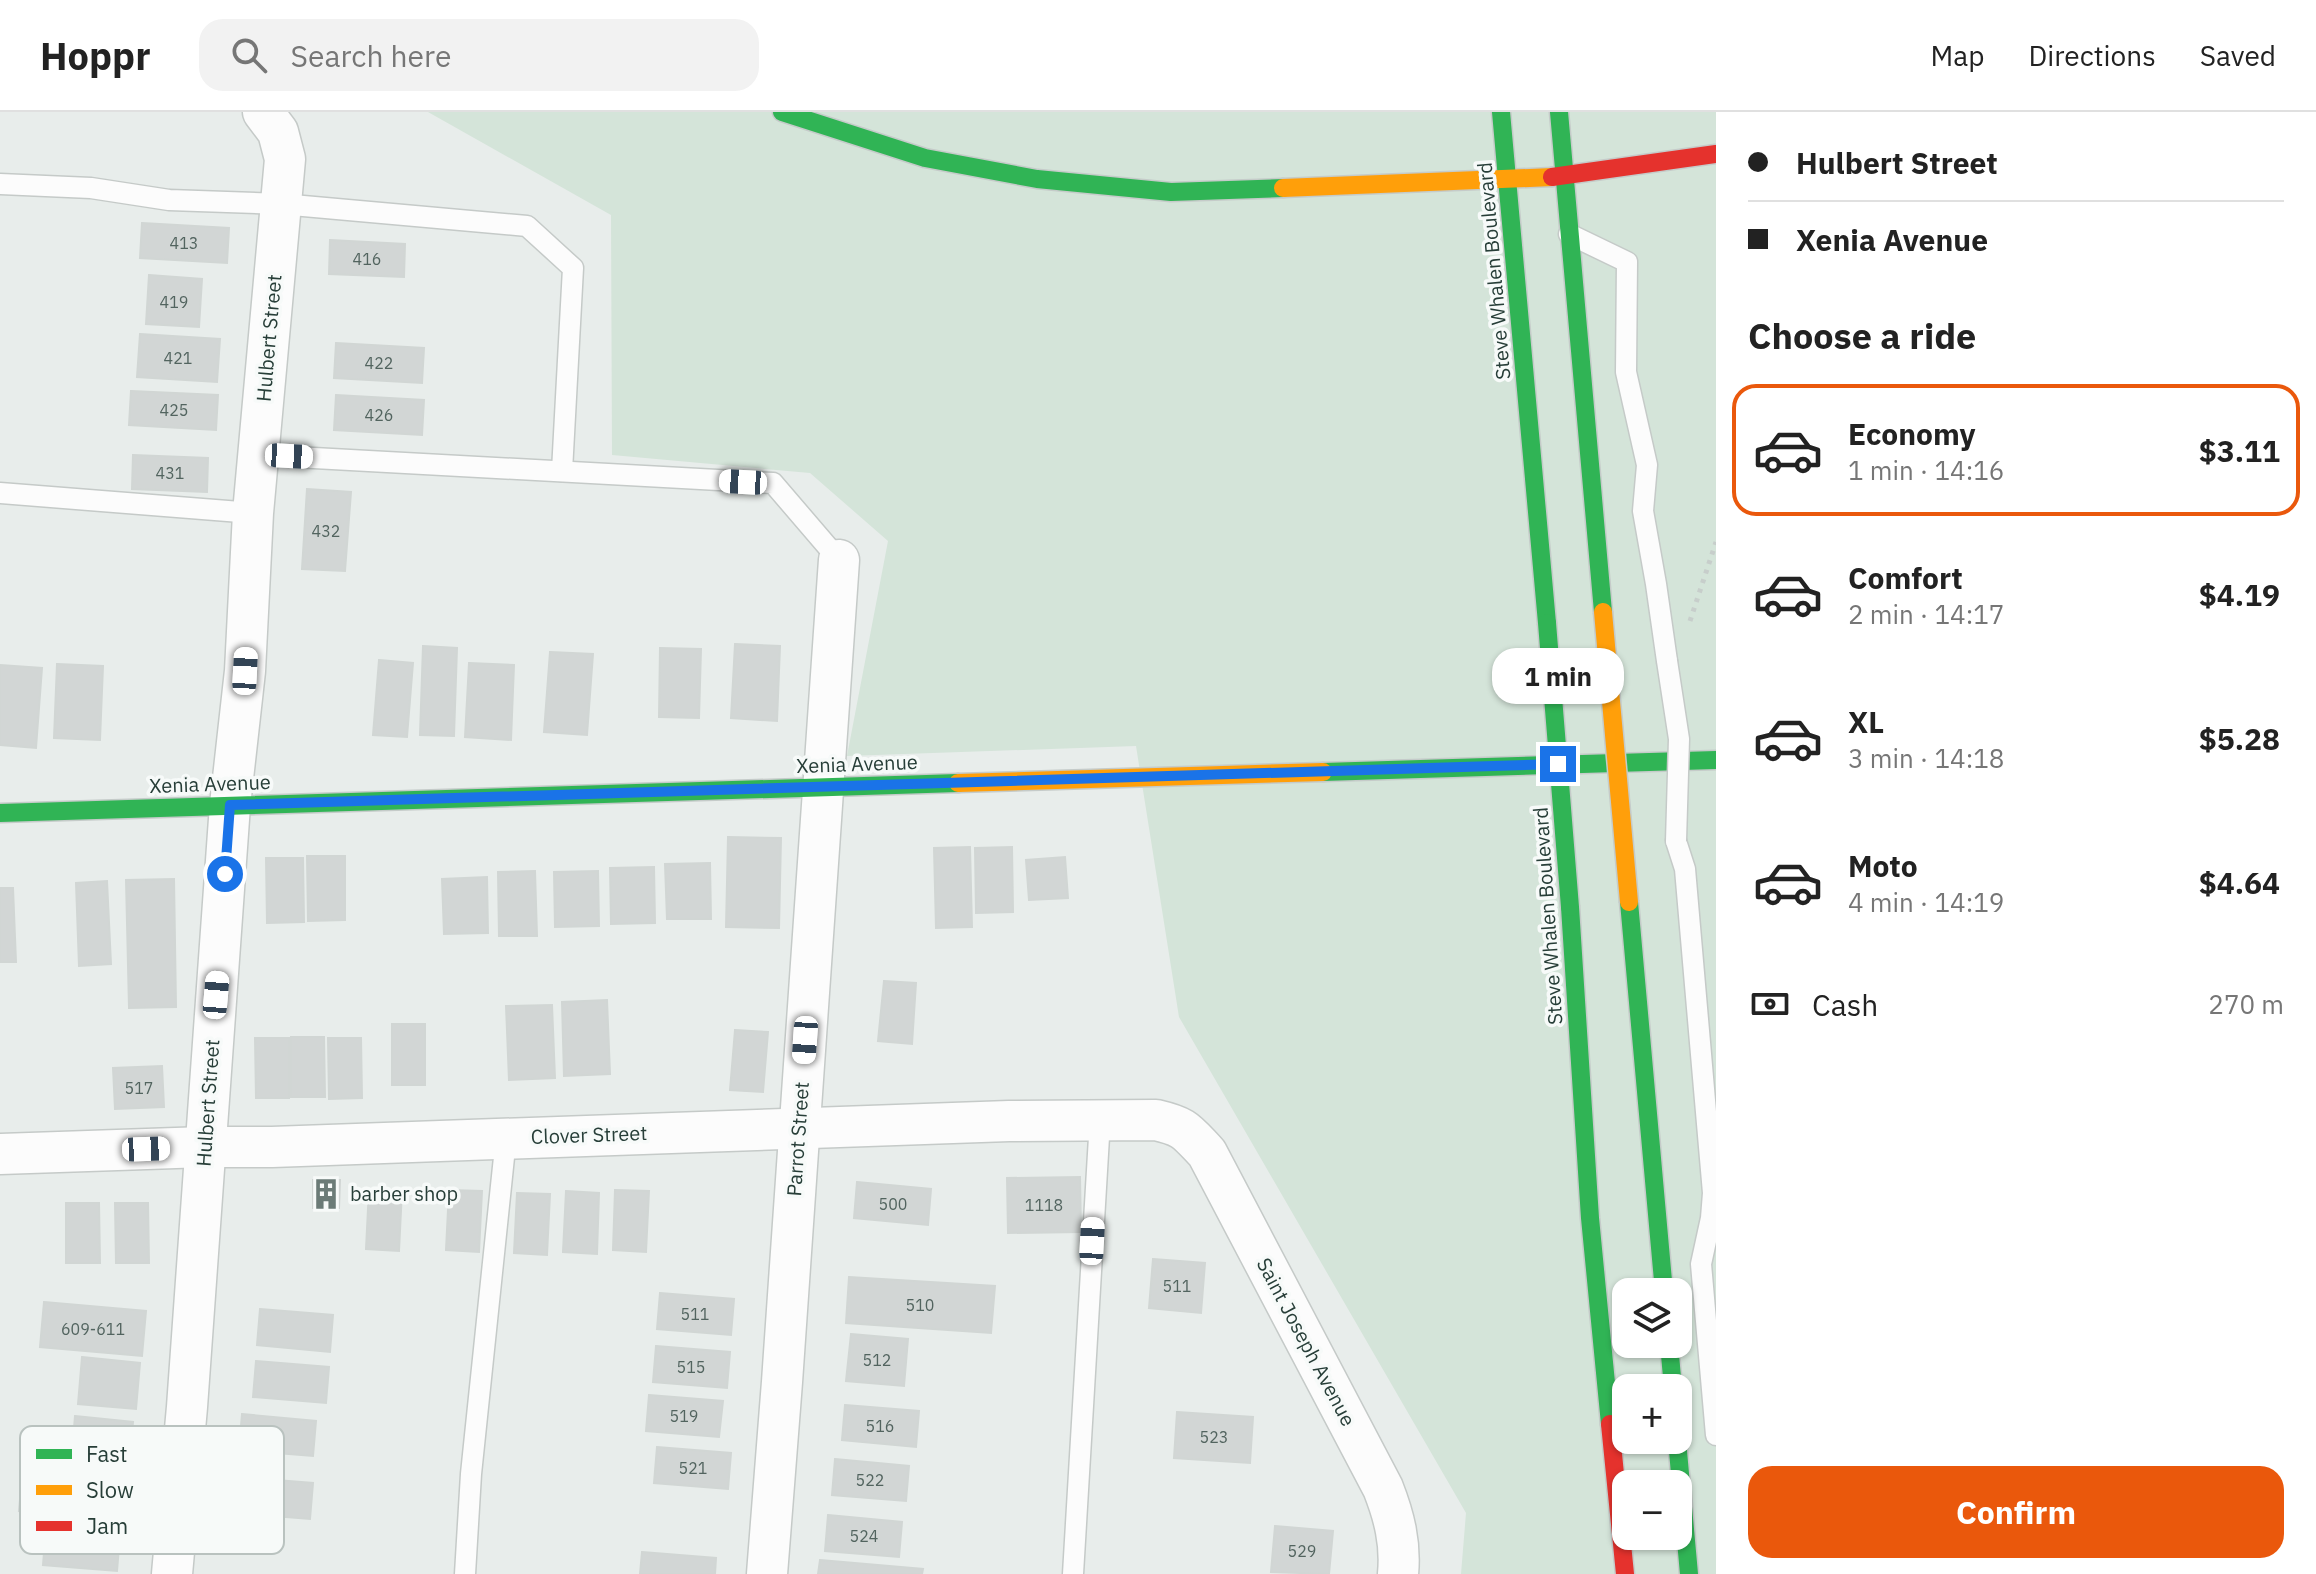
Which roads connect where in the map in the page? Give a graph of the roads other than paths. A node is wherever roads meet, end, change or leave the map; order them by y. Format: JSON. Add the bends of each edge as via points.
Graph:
{"nodes":[{"id":1,"x":263,"y":112,"type":"edge"},
{"id":2,"x":782,"y":112,"type":"edge"},
{"id":3,"x":1501,"y":112,"type":"edge"},
{"id":4,"x":1559,"y":112,"type":"edge"},
{"id":5,"x":1716,"y":154,"type":"edge"},
{"id":6,"x":1564,"y":176,"type":"junction"},
{"id":7,"x":1507,"y":180,"type":"junction"},
{"id":8,"x":0,"y":184,"type":"edge"},
{"id":9,"x":281,"y":204,"type":"junction"},
{"id":10,"x":1569,"y":234,"type":"junction"},
{"id":11,"x":259,"y":455,"type":"junction"},
{"id":12,"x":562,"y":471,"type":"junction"},
{"id":13,"x":0,"y":493,"type":"edge"},
{"id":14,"x":253,"y":513,"type":"junction"},
{"id":15,"x":839,"y":560,"type":"joint"},
{"id":16,"x":1716,"y":760,"type":"edge"},
{"id":17,"x":822,"y":788,"type":"junction"},
{"id":18,"x":230,"y":805,"type":"junction"},
{"id":19,"x":0,"y":813,"type":"edge"},
{"id":20,"x":1100,"y":1120,"type":"junction"},
{"id":21,"x":1177,"y":1125,"type":"joint"},
{"id":22,"x":798,"y":1128,"type":"junction"},
{"id":23,"x":506,"y":1138,"type":"junction"},
{"id":24,"x":205,"y":1147,"type":"junction"},
{"id":25,"x":0,"y":1154,"type":"edge"},
{"id":26,"x":1663,"y":1278,"type":"edge"},
{"id":27,"x":185,"y":1426,"type":"edge"},
{"id":28,"x":1716,"y":1435,"type":"edge"},
{"id":29,"x":1678,"y":1454,"type":"edge"},
{"id":30,"x":174,"y":1554,"type":"edge"},
{"id":31,"x":172,"y":1574,"type":"edge"},
{"id":32,"x":465,"y":1574,"type":"edge"},
{"id":33,"x":767,"y":1574,"type":"edge"},
{"id":34,"x":1073,"y":1574,"type":"edge"},
{"id":35,"x":1398,"y":1574,"type":"edge"},
{"id":36,"x":1625,"y":1574,"type":"edge"},
{"id":37,"x":1689,"y":1574,"type":"edge"}],
"edges":[{"from":1,"to":9,"type":"street","name":"Hulbert Street","via":[[278,132],[285,159]]},
{"from":2,"to":7,"type":"main road","via":[[925,158],[1037,179],[1171,192]]},
{"from":3,"to":7,"type":"main road","name":"Steve Whalen Boulevard"},
{"from":4,"to":6,"type":"main road"},
{"from":5,"to":6,"type":"main road"},
{"from":6,"to":7,"type":"main road"},
{"from":6,"to":10,"type":"main road"},
{"from":7,"to":36,"type":"main road","name":"Steve Whalen Boulevard","bridge":true,"via":[[1570,907],[1590,1218]]},
{"from":8,"to":9,"type":"lane"},
{"from":9,"to":11,"type":"street","name":"Hulbert Street"},
{"from":9,"to":12,"type":"lane","via":[[527,226],[573,268]]},
{"from":10,"to":26,"type":"main road","bridge":true},
{"from":10,"to":28,"type":"lane","bridge":true,"via":[[1627,262],[1626,372],[1647,465],[1643,511],[1679,739],[1676,841],[1685,869],[1713,1193],[1701,1264]]},
{"from":11,"to":12,"type":"lane"},
{"from":11,"to":14,"type":"street","name":"Hulbert Street"},
{"from":12,"to":15,"type":"lane","via":[[773,483]]},
{"from":13,"to":14,"type":"lane"},
{"from":14,"to":18,"type":"street","name":"Hulbert Street","via":[[245,671]]},
{"from":15,"to":17,"type":"street","name":"Parrot Street"},
{"from":16,"to":17,"type":"main road","name":"Xenia Avenue"},
{"from":17,"to":18,"type":"main road","name":"Xenia Avenue"},
{"from":17,"to":22,"type":"street","name":"Parrot Street"},
{"from":18,"to":19,"type":"main road","name":"Xenia Avenue"},
{"from":18,"to":24,"type":"street","name":"Hulbert Street"},
{"from":20,"to":21,"type":"street","name":"Clover Street"},
{"from":20,"to":22,"type":"street","name":"Clover Street"},
{"from":20,"to":34,"type":"lane"},
{"from":21,"to":35,"type":"street","name":"Saint Joseph Avenue","via":[[1207,1153],[1383,1488],[1400,1554]]},
{"from":22,"to":23,"type":"street","name":"Clover Street"},
{"from":22,"to":33,"type":"street","name":"Parrot Street"},
{"from":23,"to":24,"type":"street","name":"Clover Street"},
{"from":23,"to":32,"type":"lane"},
{"from":24,"to":25,"type":"street","name":"Clover Street"},
{"from":24,"to":27,"type":"street","name":"Hulbert Street"},
{"from":29,"to":37,"type":"main road"},
{"from":30,"to":31,"type":"street","name":"Hulbert Street"}]}
